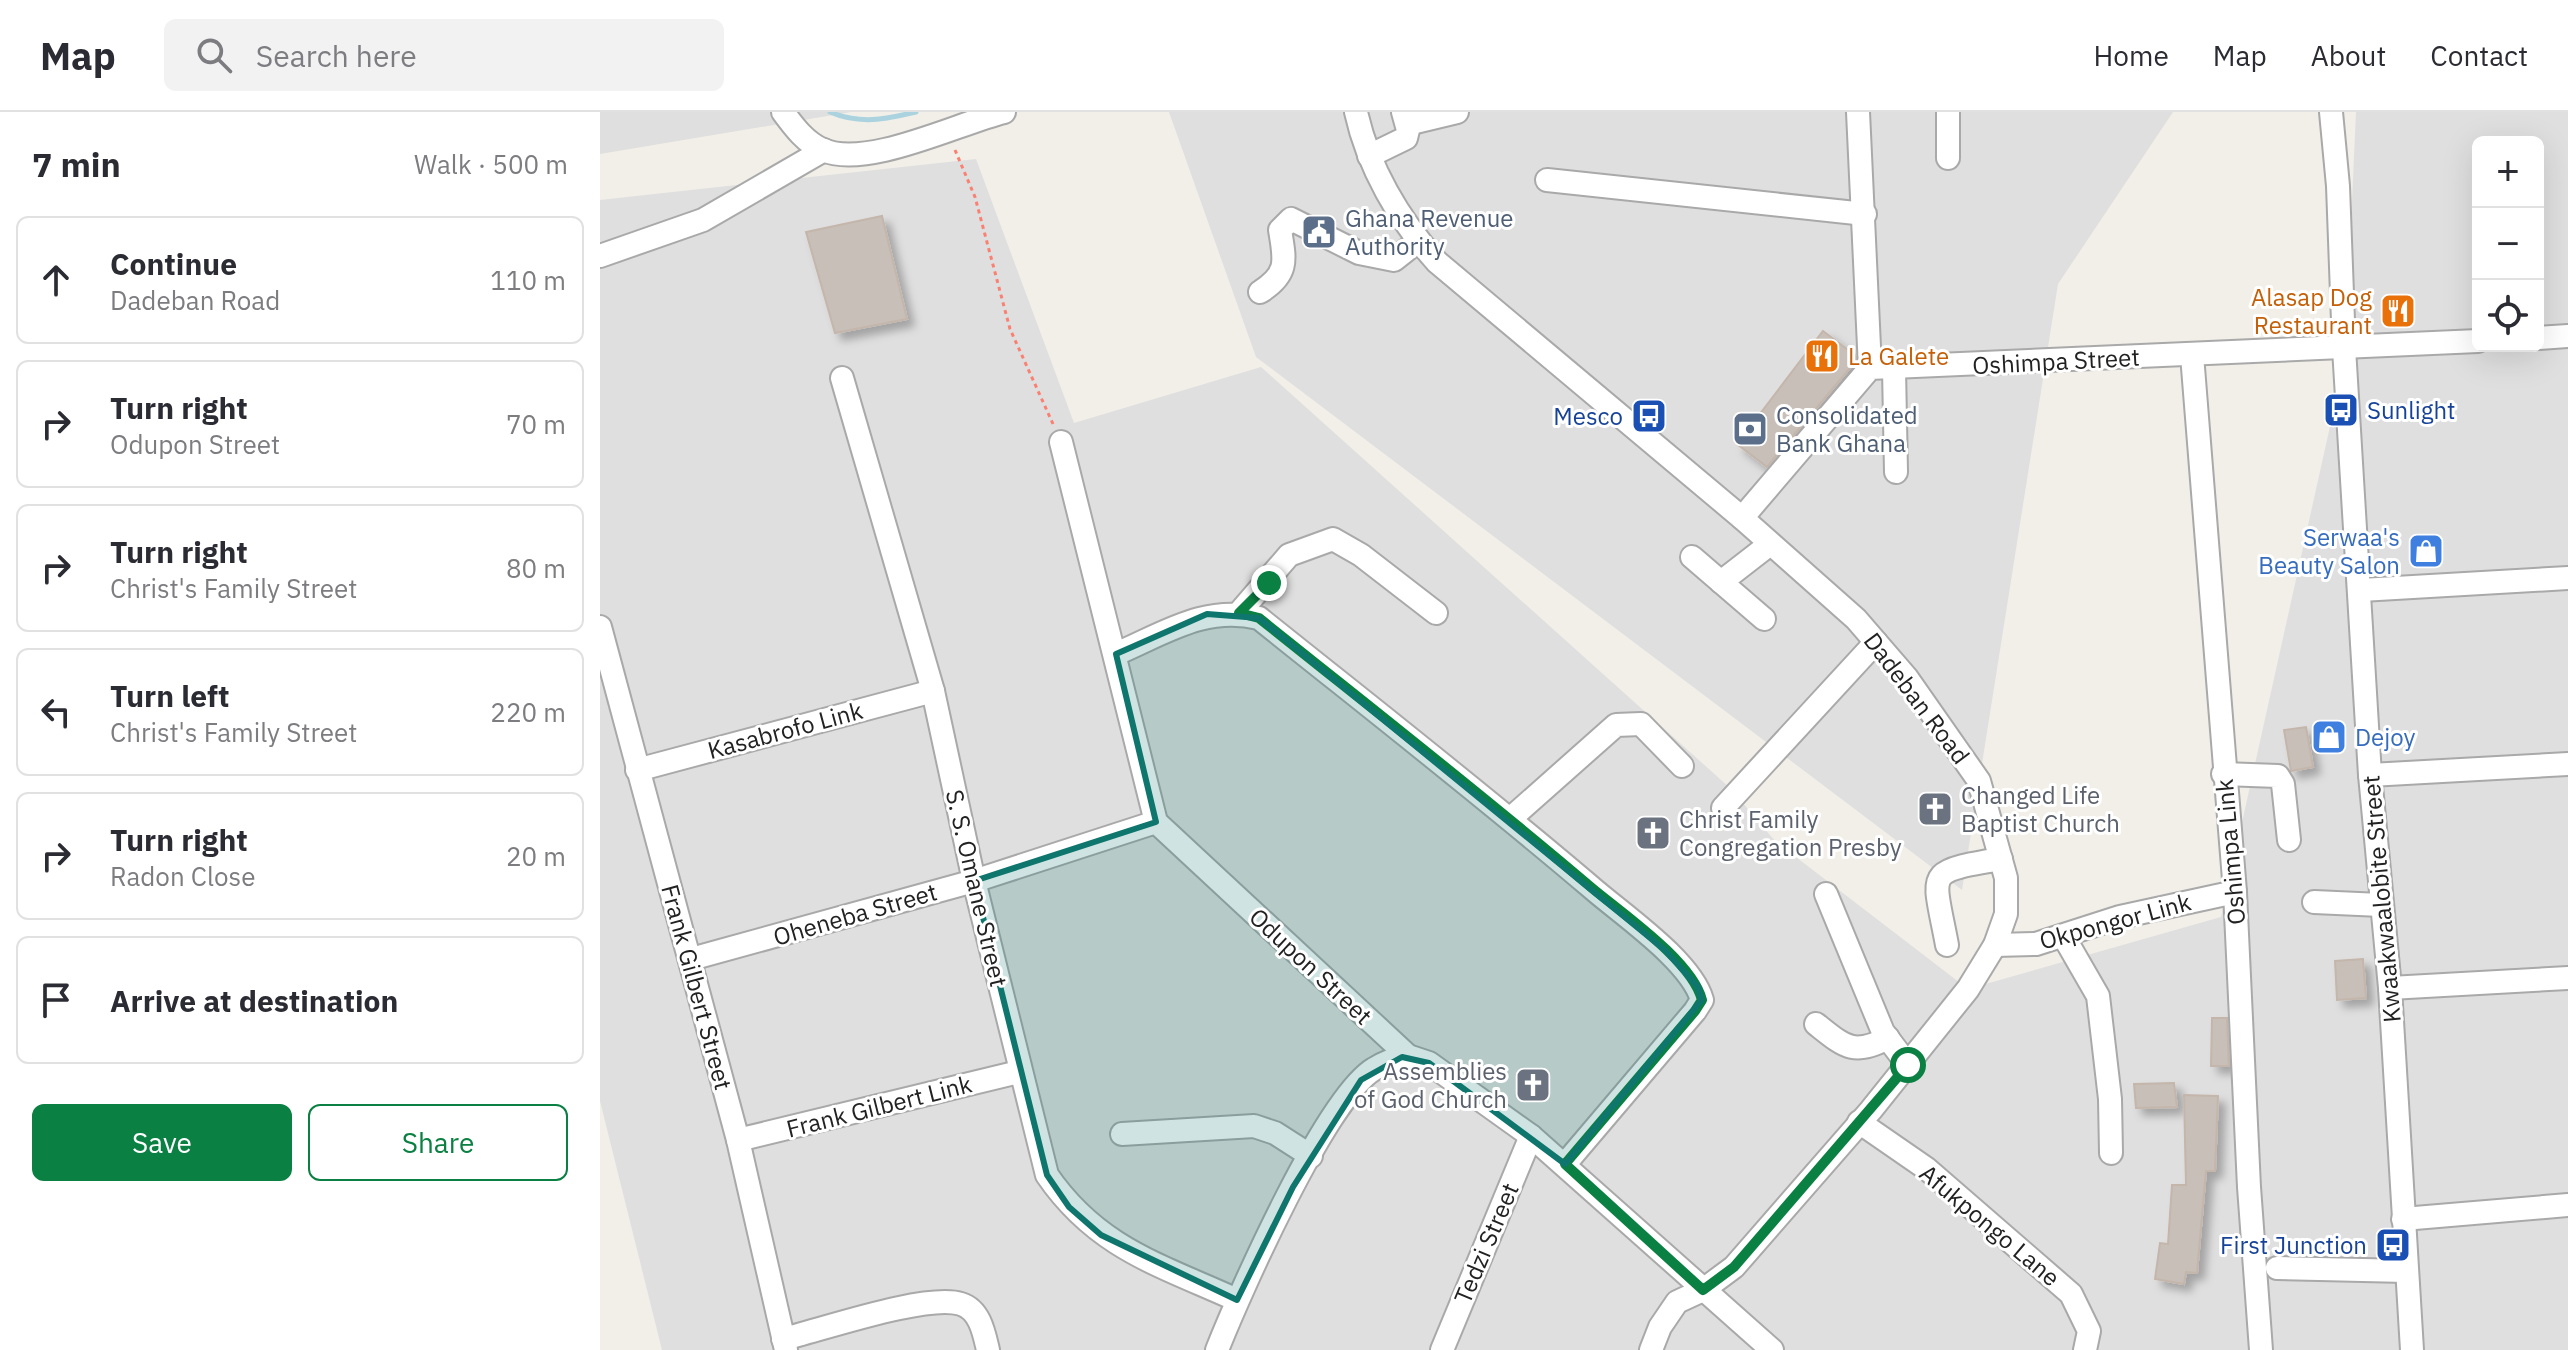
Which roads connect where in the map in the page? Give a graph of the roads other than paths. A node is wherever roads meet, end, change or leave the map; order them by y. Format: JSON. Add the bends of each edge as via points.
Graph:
{"nodes":[{"id":1,"x":783,"y":112,"type":"edge"},
{"id":2,"x":1356,"y":112,"type":"edge"},
{"id":3,"x":1457,"y":112,"type":"edge"},
{"id":4,"x":1858,"y":112,"type":"edge"},
{"id":5,"x":1948,"y":112,"type":"edge"},
{"id":6,"x":2331,"y":112,"type":"edge"},
{"id":7,"x":997,"y":113,"type":"edge"},
{"id":8,"x":1405,"y":118,"type":"edge"},
{"id":9,"x":824,"y":150,"type":"junction"},
{"id":10,"x":1369,"y":156,"type":"junction"},
{"id":11,"x":1948,"y":158,"type":"dead end"},
{"id":12,"x":1547,"y":180,"type":"dead end"},
{"id":13,"x":1865,"y":214,"type":"junction"},
{"id":14,"x":1418,"y":241,"type":"junction"},
{"id":15,"x":600,"y":256,"type":"edge"},
{"id":16,"x":1260,"y":292,"type":"dead end"},
{"id":17,"x":2568,"y":336,"type":"edge"},
{"id":18,"x":2544,"y":338,"type":"edge"},
{"id":19,"x":2472,"y":341,"type":"edge"},
{"id":20,"x":2344,"y":348,"type":"junction"},
{"id":21,"x":2192,"y":355,"type":"junction"},
{"id":22,"x":1870,"y":368,"type":"junction"},
{"id":23,"x":1894,"y":369,"type":"junction"},
{"id":24,"x":842,"y":378,"type":"dead end"},
{"id":25,"x":1061,"y":442,"type":"road end"},
{"id":26,"x":1896,"y":472,"type":"dead end"},
{"id":27,"x":1742,"y":518,"type":"junction"},
{"id":28,"x":1770,"y":544,"type":"junction"},
{"id":29,"x":1692,"y":557,"type":"dead end"},
{"id":30,"x":2568,"y":578,"type":"edge"},
{"id":31,"x":1721,"y":582,"type":"junction"},
{"id":32,"x":2361,"y":590,"type":"junction"},
{"id":33,"x":1239,"y":613,"type":"junction"},
{"id":34,"x":1436,"y":613,"type":"dead end"},
{"id":35,"x":1764,"y":619,"type":"dead end"},
{"id":36,"x":600,"y":627,"type":"edge"},
{"id":37,"x":1876,"y":642,"type":"junction"},
{"id":38,"x":1116,"y":654,"type":"junction"},
{"id":39,"x":933,"y":691,"type":"junction"},
{"id":40,"x":2568,"y":764,"type":"edge"},
{"id":41,"x":1682,"y":766,"type":"dead end"},
{"id":42,"x":637,"y":770,"type":"junction"},
{"id":43,"x":2223,"y":774,"type":"junction"},
{"id":44,"x":2370,"y":775,"type":"junction"},
{"id":45,"x":1723,"y":808,"type":"dead end"},
{"id":46,"x":1510,"y":819,"type":"junction"},
{"id":47,"x":1156,"y":822,"type":"junction"},
{"id":48,"x":2289,"y":840,"type":"dead end"},
{"id":49,"x":2001,"y":859,"type":"junction"},
{"id":50,"x":974,"y":881,"type":"junction"},
{"id":51,"x":2235,"y":892,"type":"junction"},
{"id":52,"x":1826,"y":894,"type":"dead end"},
{"id":53,"x":2314,"y":902,"type":"dead end"},
{"id":54,"x":2381,"y":905,"type":"junction"},
{"id":55,"x":2064,"y":937,"type":"junction"},
{"id":56,"x":1947,"y":945,"type":"dead end"},
{"id":57,"x":1995,"y":945,"type":"junction"},
{"id":58,"x":691,"y":959,"type":"junction"},
{"id":59,"x":2568,"y":978,"type":"edge"},
{"id":60,"x":2390,"y":988,"type":"junction"},
{"id":61,"x":1816,"y":1024,"type":"dead end"},
{"id":62,"x":1888,"y":1038,"type":"junction"},
{"id":63,"x":1408,"y":1056,"type":"junction"},
{"id":64,"x":1908,"y":1065,"type":"junction"},
{"id":65,"x":1019,"y":1072,"type":"junction"},
{"id":66,"x":1859,"y":1122,"type":"junction"},
{"id":67,"x":1122,"y":1134,"type":"dead end"},
{"id":68,"x":1531,"y":1136,"type":"junction"},
{"id":69,"x":738,"y":1140,"type":"junction"},
{"id":70,"x":2111,"y":1153,"type":"dead end"},
{"id":71,"x":1311,"y":1156,"type":"junction"},
{"id":72,"x":1565,"y":1164,"type":"junction"},
{"id":73,"x":2568,"y":1205,"type":"edge"},
{"id":74,"x":2403,"y":1219,"type":"junction"},
{"id":75,"x":2277,"y":1268,"type":"dead end"},
{"id":76,"x":2406,"y":1271,"type":"junction"},
{"id":77,"x":1703,"y":1290,"type":"junction"},
{"id":78,"x":1237,"y":1300,"type":"junction"},
{"id":79,"x":785,"y":1345,"type":"edge"},
{"id":80,"x":988,"y":1350,"type":"edge"},
{"id":81,"x":1217,"y":1350,"type":"edge"},
{"id":82,"x":1442,"y":1350,"type":"edge"},
{"id":83,"x":1651,"y":1350,"type":"edge"},
{"id":84,"x":1772,"y":1350,"type":"edge"},
{"id":85,"x":2085,"y":1350,"type":"edge"},
{"id":86,"x":2261,"y":1350,"type":"edge"},
{"id":87,"x":2412,"y":1350,"type":"edge"}],
"edges":[{"from":1,"to":9,"type":"street","via":[[802,136]]},
{"from":2,"to":10,"type":"street","name":"Dadeban Road"},
{"from":3,"to":8,"type":"street"},
{"from":4,"to":13,"type":"street"},
{"from":5,"to":11,"type":"street"},
{"from":6,"to":20,"type":"street","name":"Kwaakwaalobite Street"},
{"from":7,"to":9,"type":"street","via":[[866,153]]},
{"from":8,"to":10,"type":"street","via":[[1406,138]]},
{"from":9,"to":15,"type":"street","via":[[703,220]]},
{"from":10,"to":14,"type":"street","name":"Dadeban Road"},
{"from":12,"to":13,"type":"street"},
{"from":13,"to":22,"type":"street"},
{"from":14,"to":16,"type":"street","via":[[1394,260],[1377,259],[1291,219],[1280,230],[1285,263],[1272,285]]},
{"from":14,"to":27,"type":"street","name":"Dadeban Road"},
{"from":17,"to":18,"type":"street"},
{"from":19,"to":20,"type":"street","name":"Oshimpa Street"},
{"from":20,"to":21,"type":"street","name":"Oshimpa Street"},
{"from":20,"to":32,"type":"street","name":"Kwaakwaalobite Street"},
{"from":21,"to":23,"type":"street","name":"Oshimpa Street"},
{"from":21,"to":43,"type":"street","name":"Oshimpa Link"},
{"from":22,"to":23,"type":"street","name":"Oshimpa Street"},
{"from":22,"to":27,"type":"street"},
{"from":23,"to":26,"type":"street"},
{"from":24,"to":39,"type":"street","name":"S. S. Omane Street"},
{"from":25,"to":38,"type":"street"},
{"from":27,"to":28,"type":"street","name":"Dadeban Road"},
{"from":28,"to":31,"type":"street"},
{"from":28,"to":37,"type":"street","name":"Dadeban Road"},
{"from":29,"to":31,"type":"street"},
{"from":30,"to":32,"type":"street"},
{"from":31,"to":35,"type":"street"},
{"from":32,"to":44,"type":"street","name":"Kwaakwaalobite Street"},
{"from":33,"to":34,"type":"street","via":[[1289,555],[1333,539]]},
{"from":33,"to":38,"type":"street","via":[[1207,614]]},
{"from":33,"to":46,"type":"street","via":[[1259,618]]},
{"from":36,"to":42,"type":"street","name":"Frank Gilbert Street"},
{"from":37,"to":45,"type":"street"},
{"from":37,"to":49,"type":"street","name":"Dadeban Road","via":[[1979,781]]},
{"from":38,"to":47,"type":"street"},
{"from":39,"to":42,"type":"street","name":"Kasabrofo Link"},
{"from":39,"to":50,"type":"street","name":"S. S. Omane Street"},
{"from":40,"to":44,"type":"street"},
{"from":41,"to":46,"type":"street","via":[[1641,724],[1616,725]]},
{"from":42,"to":58,"type":"street","name":"Frank Gilbert Street"},
{"from":43,"to":48,"type":"street","via":[[2278,776]]},
{"from":43,"to":51,"type":"street","name":"Oshimpa Link"},
{"from":44,"to":54,"type":"street","name":"Kwaakwaalobite Street"},
{"from":46,"to":72,"type":"street","via":[[1665,950],[1698,987],[1702,1000]]},
{"from":47,"to":50,"type":"street","name":"Oheneba Street"},
{"from":47,"to":63,"type":"street","name":"Odupon Street"},
{"from":49,"to":56,"type":"street","via":[[1949,868],[1940,875],[1936,889]]},
{"from":49,"to":57,"type":"street","name":"Dadeban Road","via":[[2006,914]]},
{"from":50,"to":58,"type":"street","name":"Oheneba Street"},
{"from":50,"to":65,"type":"street","name":"S. S. Omane Street"},
{"from":51,"to":55,"type":"street","name":"Okpongor Link","via":[[2120,917]]},
{"from":51,"to":86,"type":"street","name":"Oshimpa Link"},
{"from":52,"to":62,"type":"street"},
{"from":53,"to":54,"type":"street"},
{"from":54,"to":60,"type":"street","name":"Kwaakwaalobite Street"},
{"from":55,"to":57,"type":"street","name":"Okpongor Link"},
{"from":55,"to":70,"type":"street","via":[[2100,1006]]},
{"from":57,"to":64,"type":"street","name":"Dadeban Road"},
{"from":58,"to":69,"type":"street","name":"Frank Gilbert Street"},
{"from":59,"to":60,"type":"street"},
{"from":60,"to":74,"type":"street","name":"Kwaakwaalobite Street"},
{"from":61,"to":62,"type":"street","via":[[1853,1049]]},
{"from":62,"to":64,"type":"street"},
{"from":63,"to":68,"type":"street","name":"Odupon Street","via":[[1429,1063]]},
{"from":63,"to":71,"type":"street","via":[[1373,1069],[1361,1080]]},
{"from":64,"to":66,"type":"street","name":"Dadeban Road"},
{"from":65,"to":69,"type":"street","name":"Frank Gilbert Link"},
{"from":65,"to":78,"type":"street","name":"S. S. Omane Street","via":[[1047,1175],[1069,1207],[1101,1235]]},
{"from":66,"to":77,"type":"street","name":"Dadeban Road","via":[[1734,1267]]},
{"from":66,"to":85,"type":"street","name":"Afukpongo Lane","via":[[1927,1169],[2071,1294],[2089,1331]]},
{"from":67,"to":71,"type":"street","via":[[1254,1126]]},
{"from":68,"to":72,"type":"street","name":"Odupon Street"},
{"from":68,"to":82,"type":"street","name":"Tedzi Street"},
{"from":69,"to":79,"type":"street","name":"Frank Gilbert Street"},
{"from":71,"to":78,"type":"street"},
{"from":72,"to":77,"type":"street","name":"Odupon Street"},
{"from":73,"to":74,"type":"street"},
{"from":74,"to":76,"type":"street","name":"Kwaakwaalobite Street"},
{"from":75,"to":76,"type":"street"},
{"from":76,"to":87,"type":"street","name":"Kwaakwaalobite Street"},
{"from":77,"to":83,"type":"street","name":"Dadeban Road","via":[[1677,1302]]},
{"from":77,"to":84,"type":"street","name":"Odupon Street"},
{"from":78,"to":81,"type":"street"},
{"from":79,"to":80,"type":"street","via":[[933,1301],[963,1304],[981,1322]]}]}
